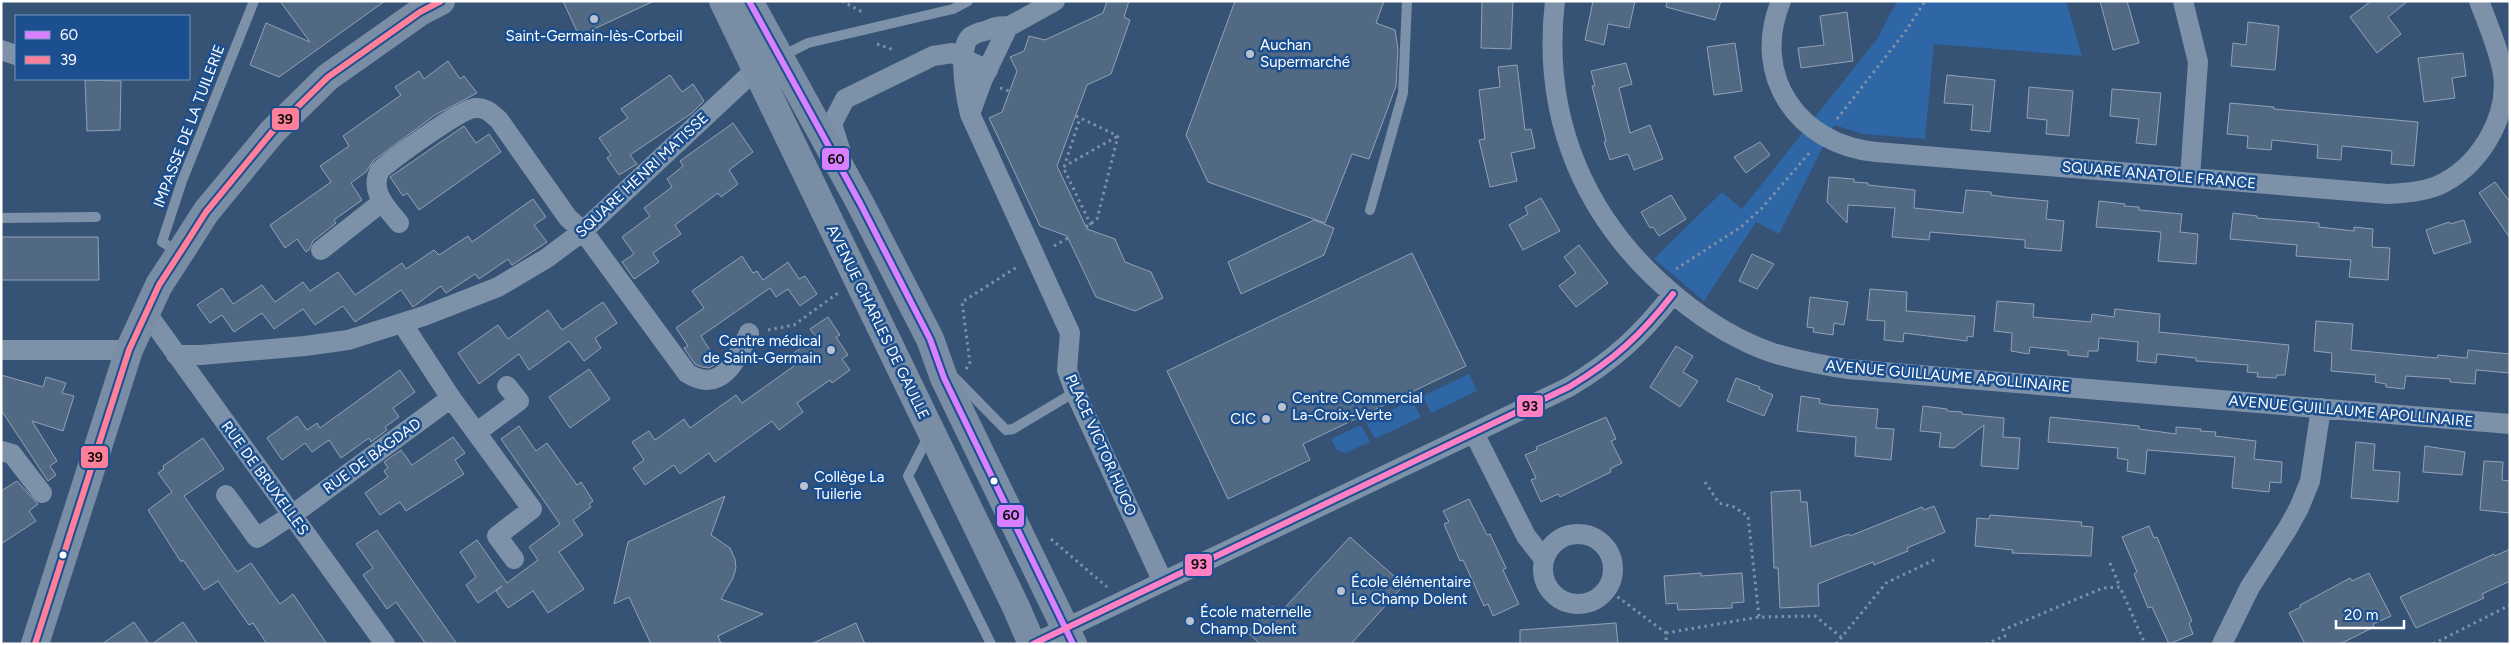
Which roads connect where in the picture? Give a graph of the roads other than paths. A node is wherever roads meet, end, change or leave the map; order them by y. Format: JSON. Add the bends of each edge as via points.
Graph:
{"nodes":[{"id":1,"x":254,"y":1,"type":"edge"},
{"id":2,"x":441,"y":1,"type":"edge"},
{"id":3,"x":723,"y":1,"type":"edge"},
{"id":4,"x":749,"y":1,"type":"edge"},
{"id":5,"x":968,"y":1,"type":"edge"},
{"id":6,"x":1055,"y":1,"type":"edge"},
{"id":7,"x":1407,"y":1,"type":"edge"},
{"id":8,"x":1555,"y":1,"type":"edge"},
{"id":9,"x":1781,"y":1,"type":"edge"},
{"id":10,"x":2183,"y":1,"type":"edge"},
{"id":11,"x":2478,"y":1,"type":"edge"},
{"id":12,"x":1008,"y":27,"type":"junction"},
{"id":13,"x":1,"y":50,"type":"edge"},
{"id":14,"x":15,"y":55,"type":"edge"},
{"id":15,"x":964,"y":58,"type":"junction"},
{"id":16,"x":767,"y":63,"type":"junction"},
{"id":17,"x":988,"y":70,"type":"junction"},
{"id":18,"x":970,"y":114,"type":"junction"},
{"id":19,"x":2190,"y":177,"type":"junction"},
{"id":20,"x":382,"y":202,"type":"junction"},
{"id":21,"x":860,"y":203,"type":"junction"},
{"id":22,"x":1370,"y":210,"type":"dead end"},
{"id":23,"x":96,"y":217,"type":"dead end"},
{"id":24,"x":1,"y":218,"type":"edge"},
{"id":25,"x":399,"y":223,"type":"dead end"},
{"id":26,"x":583,"y":231,"type":"junction"},
{"id":27,"x":321,"y":250,"type":"dead end"},
{"id":28,"x":179,"y":253,"type":"junction"},
{"id":29,"x":1673,"y":294,"type":"junction"},
{"id":30,"x":146,"y":312,"type":"junction"},
{"id":31,"x":402,"y":323,"type":"junction"},
{"id":32,"x":749,"y":333,"type":"road end"},
{"id":33,"x":930,"y":339,"type":"junction"},
{"id":34,"x":1,"y":350,"type":"edge"},
{"id":35,"x":130,"y":350,"type":"junction"},
{"id":36,"x":176,"y":354,"type":"junction"},
{"id":37,"x":508,"y":386,"type":"dead end"},
{"id":38,"x":1075,"y":392,"type":"junction"},
{"id":39,"x":451,"y":398,"type":"junction"},
{"id":40,"x":2321,"y":408,"type":"junction"},
{"id":41,"x":2510,"y":424,"type":"edge"},
{"id":42,"x":477,"y":432,"type":"junction"},
{"id":43,"x":931,"y":432,"type":"junction"},
{"id":44,"x":1474,"y":433,"type":"junction"},
{"id":45,"x":1,"y":451,"type":"edge"},
{"id":46,"x":42,"y":493,"type":"dead end"},
{"id":47,"x":226,"y":495,"type":"dead end"},
{"id":48,"x":292,"y":515,"type":"junction"},
{"id":49,"x":1544,"y":558,"type":"junction"},
{"id":50,"x":514,"y":559,"type":"dead end"},
{"id":51,"x":1163,"y":582,"type":"junction"},
{"id":52,"x":1069,"y":636,"type":"edge"},
{"id":53,"x":35,"y":644,"type":"edge"},
{"id":54,"x":385,"y":644,"type":"edge"},
{"id":55,"x":991,"y":644,"type":"edge"},
{"id":56,"x":1032,"y":644,"type":"edge"},
{"id":57,"x":2222,"y":644,"type":"edge"}],
"edges":[{"from":1,"to":28,"type":"lane","name":"IMPASSE DE LA TUILERIE","via":[[182,181],[162,242]]},
{"from":2,"to":28,"type":"main road","via":[[420,12],[328,77],[272,132],[206,212]]},
{"from":3,"to":16,"type":"main road","name":"AVENUE CHARLES DE GAULLE"},
{"from":4,"to":16,"type":"main road","name":"AVENUE CHARLES DE GAULLE"},
{"from":5,"to":16,"type":"lane","via":[[953,9],[808,43]]},
{"from":6,"to":12,"type":"street","name":"PLACE VICTOR HUGO"},
{"from":7,"to":22,"type":"lane","via":[[1403,94]]},
{"from":8,"to":29,"type":"street","name":"AVENUE GUILLAUME APOLLINAIRE","via":[[1552,59],[1556,94],[1579,173],[1620,242]]},
{"from":9,"to":19,"type":"street","name":"SQUARE ANATOLE FRANCE","via":[[1774,23],[1772,60],[1784,96],[1808,126],[1841,146],[1886,153]]},
{"from":10,"to":19,"type":"street","via":[[2198,62]]},
{"from":11,"to":19,"type":"street","name":"SQUARE ANATOLE FRANCE","via":[[2497,48],[2503,75],[2502,102],[2494,130],[2479,154],[2457,175],[2437,186],[2412,193],[2388,194]]},
{"from":12,"to":15,"type":"street","name":"PLACE VICTOR HUGO","via":[[999,26],[970,38],[964,48]]},
{"from":12,"to":17,"type":"street"},
{"from":13,"to":14,"type":"street"},
{"from":15,"to":17,"type":"street"},
{"from":15,"to":18,"type":"street","name":"PLACE VICTOR HUGO"},
{"from":15,"to":21,"type":"street","via":[[952,53],[933,56],[845,99],[839,107],[832,124]]},
{"from":16,"to":21,"type":"main road","name":"AVENUE CHARLES DE GAULLE"},
{"from":16,"to":26,"type":"street","name":"SQUARE HENRI MATISSE"},
{"from":16,"to":43,"type":"main road","name":"AVENUE CHARLES DE GAULLE","via":[[857,279]]},
{"from":17,"to":18,"type":"street"},
{"from":18,"to":38,"type":"street","name":"PLACE VICTOR HUGO","via":[[1070,333],[1067,370]]},
{"from":20,"to":25,"type":"street"},
{"from":20,"to":26,"type":"street","via":[[375,185],[380,170],[460,113],[484,109],[499,120],[568,218]]},
{"from":20,"to":27,"type":"street"},
{"from":21,"to":33,"type":"main road","name":"AVENUE CHARLES DE GAULLE"},
{"from":23,"to":24,"type":"lane"},
{"from":26,"to":31,"type":"street","name":"SQUARE HENRI MATISSE","via":[[547,258],[498,287]]},
{"from":26,"to":32,"type":"street","via":[[687,373],[710,380],[728,371],[735,364]]},
{"from":28,"to":30,"type":"main road"},
{"from":29,"to":40,"type":"street","name":"AVENUE GUILLAUME APOLLINAIRE","via":[[1702,317],[1738,337],[1772,352],[1810,363],[1847,369]]},
{"from":29,"to":44,"type":"street","via":[[1633,342],[1603,366],[1569,387]]},
{"from":30,"to":35,"type":"main road"},
{"from":30,"to":36,"type":"street","name":"RUE DE BRUXELLES"},
{"from":31,"to":36,"type":"street","name":"SQUARE HENRI MATISSE","via":[[348,340],[305,346],[202,355]]},
{"from":31,"to":39,"type":"street"},
{"from":33,"to":38,"type":"lane","via":[[955,379],[1006,430]]},
{"from":33,"to":52,"type":"main road","name":"AVENUE CHARLES DE GAULLE","via":[[944,378]]},
{"from":34,"to":35,"type":"street"},
{"from":35,"to":53,"type":"main road"},
{"from":36,"to":48,"type":"street","name":"RUE DE BRUXELLES"},
{"from":37,"to":42,"type":"street","via":[[519,401]]},
{"from":38,"to":51,"type":"street","name":"PLACE VICTOR HUGO"},
{"from":39,"to":42,"type":"street"},
{"from":39,"to":48,"type":"street","name":"RUE DE BAGDAD"},
{"from":40,"to":41,"type":"street","name":"AVENUE GUILLAUME APOLLINAIRE"},
{"from":40,"to":57,"type":"street","via":[[2310,481],[2299,508],[2250,587]]},
{"from":42,"to":50,"type":"street","via":[[532,509],[497,536]]},
{"from":43,"to":55,"type":"lane","via":[[908,476]]},
{"from":43,"to":56,"type":"main road","name":"AVENUE CHARLES DE GAULLE"},
{"from":44,"to":49,"type":"street","via":[[1526,536]]},
{"from":44,"to":51,"type":"street"},
{"from":45,"to":46,"type":"street","via":[[12,454]]},
{"from":47,"to":48,"type":"street","name":"RUE DE BAGDAD","via":[[257,538]]},
{"from":48,"to":54,"type":"street","name":"RUE DE BRUXELLES"},
{"from":49,"to":49,"type":"street","via":[[1562,537],[1591,536],[1599,540],[1611,555],[1613,572],[1607,589],[1590,602],[1574,604],[1557,598],[1546,584]]},
{"from":51,"to":52,"type":"street"},
{"from":52,"to":56,"type":"street"}]}
